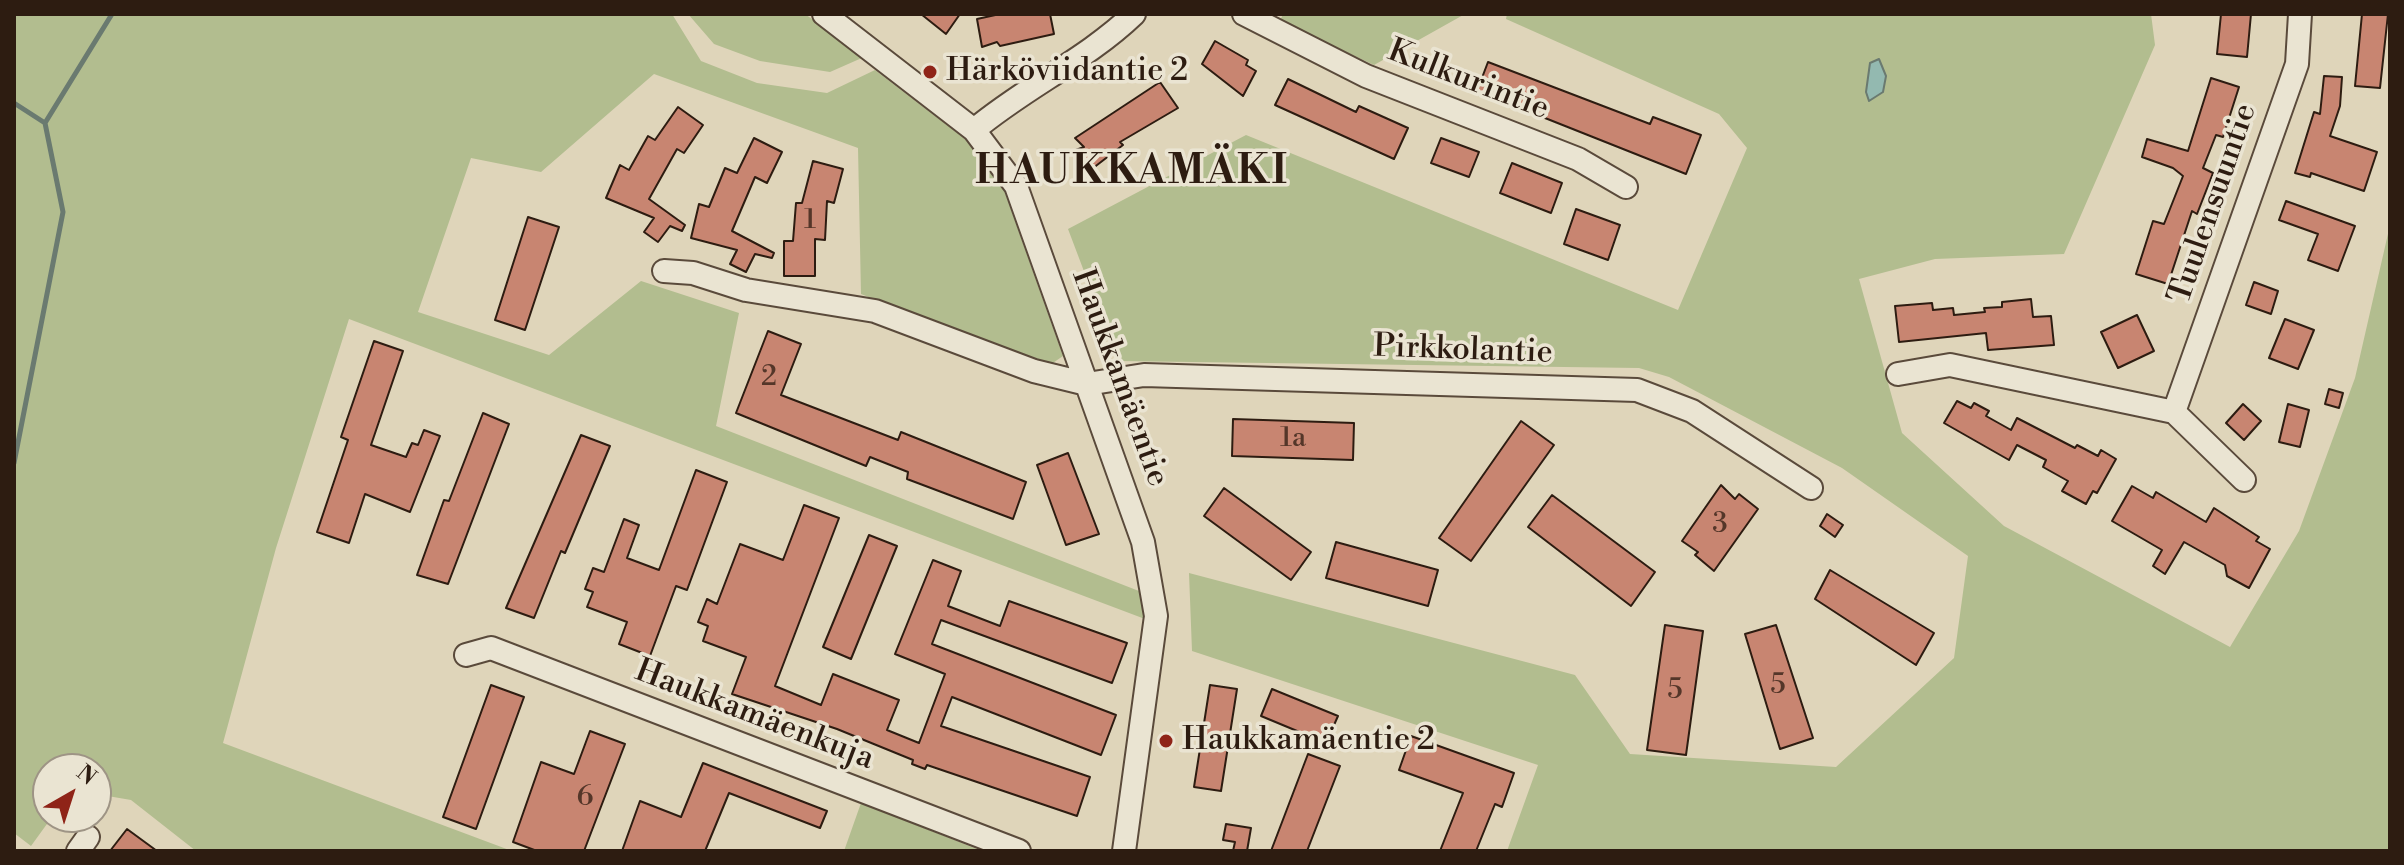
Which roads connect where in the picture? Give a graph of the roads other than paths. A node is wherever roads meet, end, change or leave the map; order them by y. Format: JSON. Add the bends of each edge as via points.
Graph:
{"nodes":[{"id":1,"x":824,"y":14,"type":"edge"},
{"id":2,"x":1134,"y":14,"type":"edge"},
{"id":3,"x":1244,"y":14,"type":"edge"},
{"id":4,"x":2300,"y":14,"type":"edge"},
{"id":5,"x":974,"y":130,"type":"junction"},
{"id":6,"x":1626,"y":187,"type":"dead end"},
{"id":7,"x":664,"y":271,"type":"dead end"},
{"id":8,"x":1898,"y":374,"type":"dead end"},
{"id":9,"x":1087,"y":384,"type":"junction"},
{"id":10,"x":2174,"y":412,"type":"junction"},
{"id":11,"x":2244,"y":480,"type":"dead end"},
{"id":12,"x":1811,"y":488,"type":"dead end"},
{"id":13,"x":466,"y":655,"type":"dead end"},
{"id":14,"x":1019,"y":851,"type":"edge"},
{"id":15,"x":1124,"y":851,"type":"edge"}],
"edges":[{"from":1,"to":5,"type":"street","name":"Haukkamäentie"},
{"from":2,"to":5,"type":"street","via":[[1111,36]]},
{"from":3,"to":6,"type":"street","name":"Kulkurintie","via":[[1366,76],[1578,159]]},
{"from":4,"to":10,"type":"street","name":"Tuulensuuntie","via":[[2297,64]]},
{"from":5,"to":9,"type":"street","name":"Haukkamäentie","via":[[1016,186]]},
{"from":7,"to":9,"type":"street","via":[[875,311],[1034,371]]},
{"from":8,"to":10,"type":"street","via":[[1950,365]]},
{"from":9,"to":12,"type":"street","name":"Pirkkolantie","via":[[1144,375],[1637,390],[1692,411]]},
{"from":9,"to":15,"type":"street","name":"Haukkamäentie","via":[[1143,542],[1156,616]]},
{"from":10,"to":11,"type":"street"},
{"from":13,"to":14,"type":"street","name":"Haukkamäenkuja","via":[[491,648]]}]}
